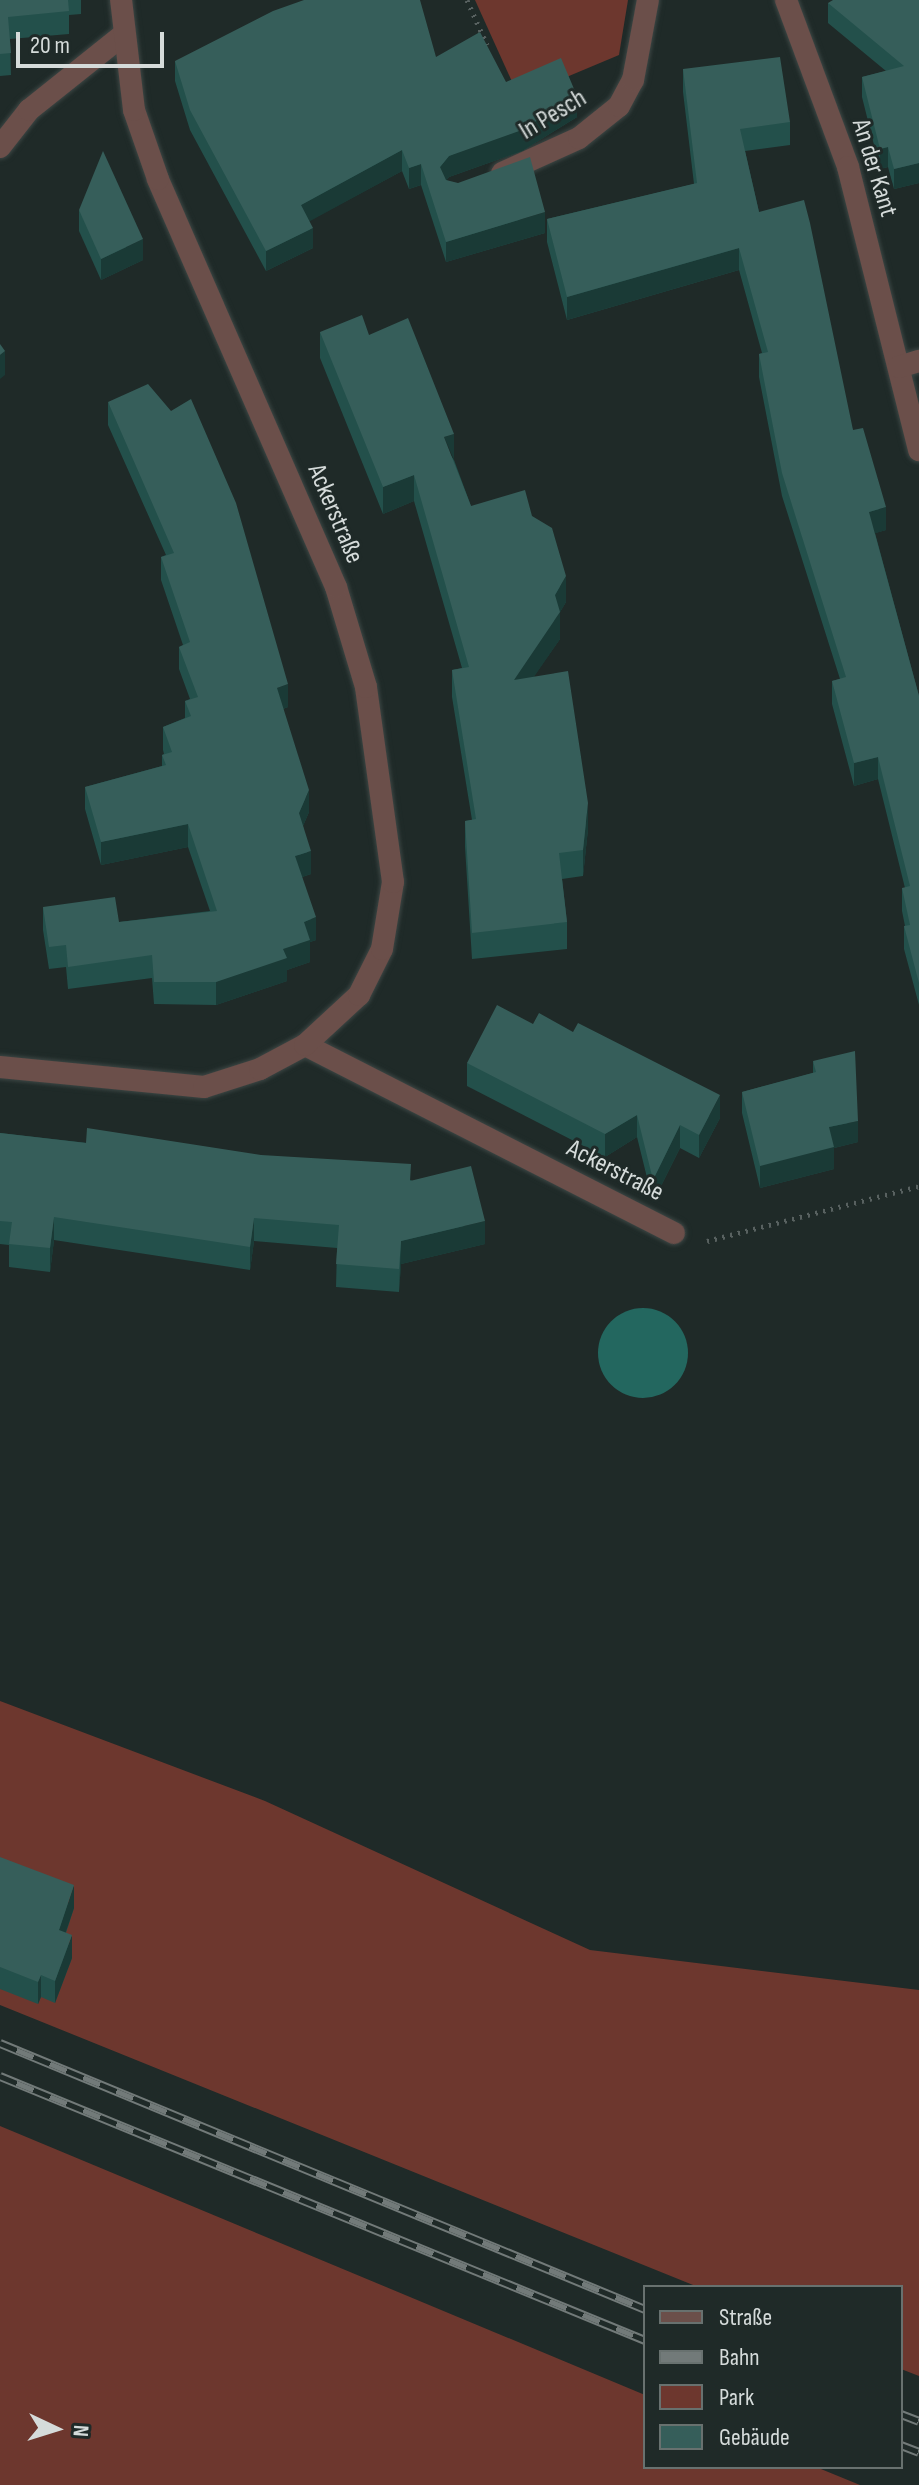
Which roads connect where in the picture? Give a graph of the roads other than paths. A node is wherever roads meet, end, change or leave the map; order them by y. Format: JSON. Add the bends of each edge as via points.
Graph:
{"nodes":[{"id":1,"x":121,"y":0,"type":"edge"},
{"id":2,"x":648,"y":0,"type":"edge"},
{"id":3,"x":786,"y":0,"type":"edge"},
{"id":4,"x":123,"y":35,"type":"junction"},
{"id":5,"x":0,"y":147,"type":"edge"},
{"id":6,"x":480,"y":181,"type":"edge"},
{"id":7,"x":909,"y":364,"type":"edge"},
{"id":8,"x":919,"y":450,"type":"edge"},
{"id":9,"x":305,"y":1045,"type":"junction"},
{"id":10,"x":0,"y":1067,"type":"edge"},
{"id":11,"x":674,"y":1233,"type":"road end"}],
"edges":[{"from":1,"to":4,"type":"street","name":"Ackerstraße"},
{"from":2,"to":6,"type":"street","name":"In Pesch","via":[[633,80],[619,106],[579,138]]},
{"from":3,"to":7,"type":"street","name":"An der Kant","via":[[848,167]]},
{"from":4,"to":5,"type":"street","via":[[29,110]]},
{"from":4,"to":9,"type":"street","name":"Ackerstraße","via":[[134,110],[158,179],[330,573],[366,687],[393,882],[382,949],[359,995]]},
{"from":7,"to":8,"type":"street","name":"An der Kant"},
{"from":9,"to":10,"type":"street","name":"Ackerstraße","via":[[204,1087]]},
{"from":9,"to":11,"type":"street","name":"Ackerstraße"}]}
